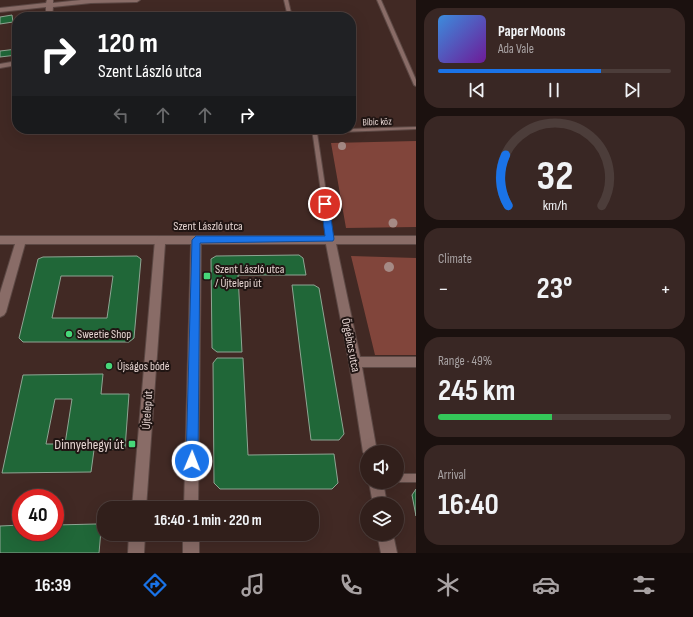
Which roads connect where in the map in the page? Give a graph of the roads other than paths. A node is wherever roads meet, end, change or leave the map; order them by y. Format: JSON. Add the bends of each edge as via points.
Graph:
{"nodes":[{"id":1,"x":137,"y":0,"type":"edge"},
{"id":2,"x":286,"y":0,"type":"edge"},
{"id":3,"x":379,"y":0,"type":"edge"},
{"id":4,"x":50,"y":2,"type":"edge"},
{"id":5,"x":0,"y":10,"type":"edge"},
{"id":6,"x":49,"y":12,"type":"edge"},
{"id":7,"x":289,"y":12,"type":"edge"},
{"id":8,"x":12,"y":64,"type":"edge"},
{"id":9,"x":0,"y":66,"type":"edge"},
{"id":10,"x":416,"y":85,"type":"edge"},
{"id":11,"x":416,"y":128,"type":"edge"},
{"id":12,"x":356,"y":129,"type":"edge"},
{"id":13,"x":315,"y":134,"type":"edge"},
{"id":14,"x":330,"y":239,"type":"junction"},
{"id":15,"x":0,"y":240,"type":"edge"},
{"id":16,"x":21,"y":240,"type":"junction"},
{"id":17,"x":160,"y":240,"type":"junction"},
{"id":18,"x":196,"y":240,"type":"junction"},
{"id":19,"x":416,"y":240,"type":"edge"},
{"id":20,"x":0,"y":312,"type":"edge"},
{"id":21,"x":355,"y":362,"type":"junction"},
{"id":22,"x":416,"y":362,"type":"edge"},
{"id":23,"x":369,"y":445,"type":"edge"},
{"id":24,"x":404,"y":478,"type":"edge"},
{"id":25,"x":416,"y":478,"type":"edge"},
{"id":26,"x":140,"y":501,"type":"edge"},
{"id":27,"x":191,"y":501,"type":"edge"},
{"id":28,"x":137,"y":541,"type":"edge"},
{"id":29,"x":191,"y":541,"type":"edge"},
{"id":30,"x":386,"y":541,"type":"edge"},
{"id":31,"x":136,"y":553,"type":"edge"},
{"id":32,"x":190,"y":553,"type":"edge"},
{"id":33,"x":389,"y":553,"type":"edge"}],
"edges":[{"from":1,"to":4,"type":"street"},
{"from":2,"to":7,"type":"lane"},
{"from":3,"to":10,"type":"lane"},
{"from":4,"to":5,"type":"street"},
{"from":4,"to":6,"type":"street"},
{"from":8,"to":9,"type":"street"},
{"from":11,"to":12,"type":"lane","name":"Bíbic köz"},
{"from":13,"to":14,"type":"lane"},
{"from":14,"to":18,"type":"street","name":"Szent László utca"},
{"from":14,"to":19,"type":"street","name":"Szent László utca"},
{"from":14,"to":21,"type":"street","name":"Őrgébics utca"},
{"from":15,"to":16,"type":"street","name":"Szent László utca"},
{"from":16,"to":17,"type":"street","name":"Szent László utca"},
{"from":16,"to":20,"type":"street"},
{"from":17,"to":18,"type":"street","name":"Szent László utca"},
{"from":17,"to":26,"type":"street","name":"Újtelep út"},
{"from":18,"to":27,"type":"street"},
{"from":21,"to":22,"type":"street"},
{"from":21,"to":23,"type":"street","name":"Őrgébics utca"},
{"from":24,"to":25,"type":"lane"},
{"from":28,"to":31,"type":"street"},
{"from":29,"to":32,"type":"street"},
{"from":30,"to":33,"type":"street"}]}
